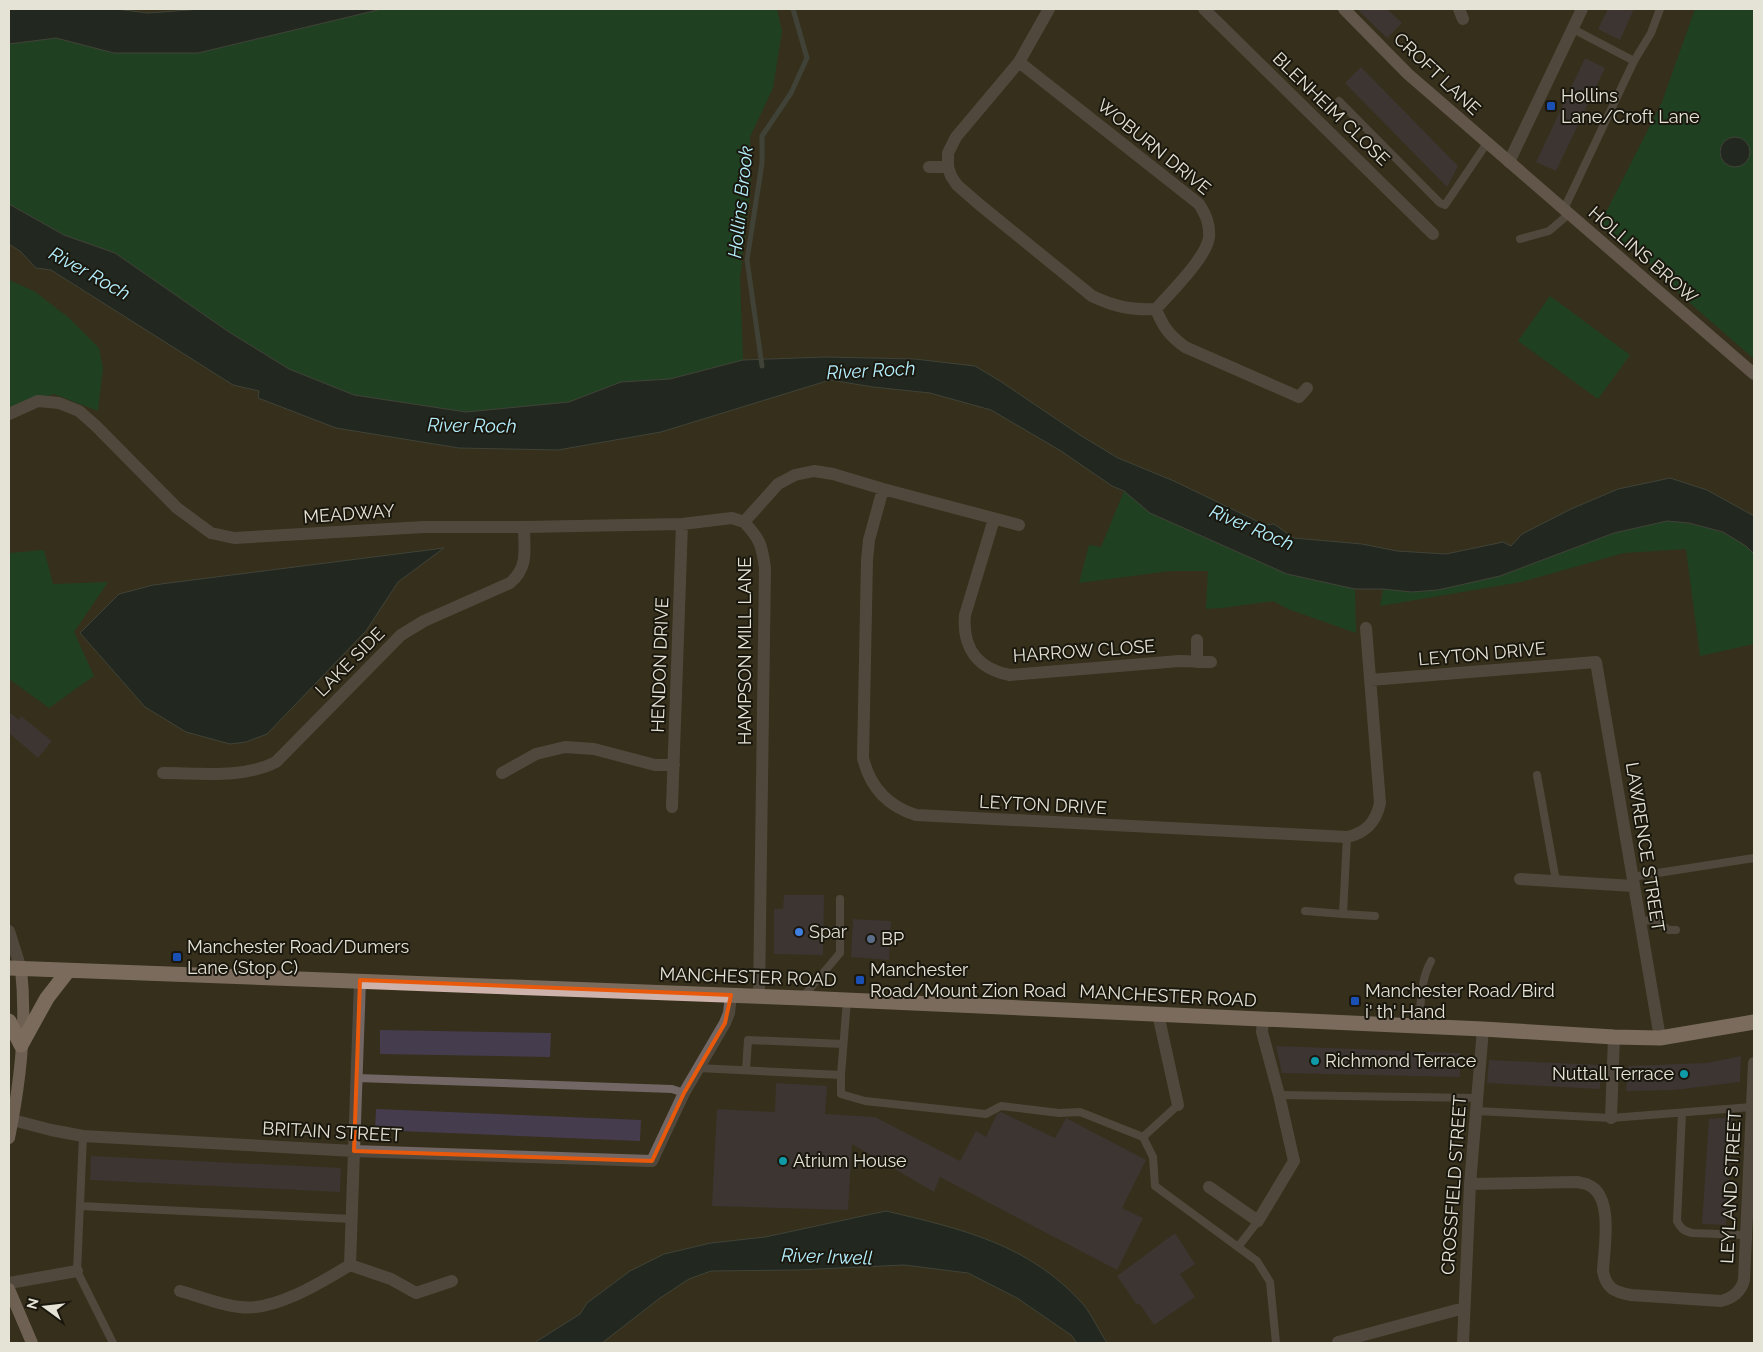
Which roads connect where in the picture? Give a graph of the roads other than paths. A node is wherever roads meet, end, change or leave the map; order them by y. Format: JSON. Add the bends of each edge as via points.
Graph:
{"nodes":[{"id":1,"x":1049,"y":9,"type":"edge"},
{"id":2,"x":1204,"y":9,"type":"edge"},
{"id":3,"x":1344,"y":9,"type":"edge"},
{"id":4,"x":1582,"y":9,"type":"edge"},
{"id":5,"x":1660,"y":9,"type":"edge"},
{"id":6,"x":1573,"y":29,"type":"junction"},
{"id":7,"x":1634,"y":60,"type":"junction"},
{"id":8,"x":1019,"y":62,"type":"junction"},
{"id":9,"x":1339,"y":102,"type":"dead end"},
{"id":10,"x":1487,"y":143,"type":"junction"},
{"id":11,"x":1509,"y":162,"type":"junction"},
{"id":12,"x":928,"y":167,"type":"dead end"},
{"id":13,"x":948,"y":167,"type":"junction"},
{"id":14,"x":1566,"y":212,"type":"junction"},
{"id":15,"x":1433,"y":234,"type":"dead end"},
{"id":16,"x":1520,"y":239,"type":"dead end"},
{"id":17,"x":1156,"y":309,"type":"junction"},
{"id":18,"x":1754,"y":374,"type":"edge"},
{"id":19,"x":1307,"y":388,"type":"dead end"},
{"id":20,"x":9,"y":414,"type":"edge"},
{"id":21,"x":883,"y":489,"type":"junction"},
{"id":22,"x":994,"y":518,"type":"junction"},
{"id":23,"x":744,"y":522,"type":"junction"},
{"id":24,"x":682,"y":524,"type":"junction"},
{"id":25,"x":1019,"y":525,"type":"dead end"},
{"id":26,"x":524,"y":527,"type":"junction"},
{"id":27,"x":1366,"y":628,"type":"dead end"},
{"id":28,"x":1197,"y":640,"type":"dead end"},
{"id":29,"x":1197,"y":662,"type":"junction"},
{"id":30,"x":1210,"y":662,"type":"dead end"},
{"id":31,"x":1596,"y":662,"type":"joint"},
{"id":32,"x":1370,"y":680,"type":"junction"},
{"id":33,"x":674,"y":765,"type":"junction"},
{"id":34,"x":163,"y":773,"type":"dead end"},
{"id":35,"x":502,"y":774,"type":"dead end"},
{"id":36,"x":1538,"y":774,"type":"dead end"},
{"id":37,"x":672,"y":807,"type":"dead end"},
{"id":38,"x":1347,"y":837,"type":"junction"},
{"id":39,"x":1754,"y":858,"type":"edge"},
{"id":40,"x":1520,"y":879,"type":"dead end"},
{"id":41,"x":1556,"y":881,"type":"junction"},
{"id":42,"x":1633,"y":882,"type":"junction"},
{"id":43,"x":840,"y":898,"type":"dead end"},
{"id":44,"x":1305,"y":911,"type":"dead end"},
{"id":45,"x":1342,"y":914,"type":"junction"},
{"id":46,"x":1659,"y":914,"type":"dead end"},
{"id":47,"x":1375,"y":916,"type":"dead end"},
{"id":48,"x":1653,"y":920,"type":"junction"},
{"id":49,"x":1640,"y":922,"type":"junction"},
{"id":50,"x":1676,"y":930,"type":"dead end"},
{"id":51,"x":9,"y":931,"type":"edge"},
{"id":52,"x":1431,"y":961,"type":"dead end"},
{"id":53,"x":15,"y":968,"type":"edge"},
{"id":54,"x":68,"y":971,"type":"junction"},
{"id":55,"x":360,"y":980,"type":"junction"},
{"id":56,"x":731,"y":995,"type":"junction"},
{"id":57,"x":758,"y":996,"type":"junction"},
{"id":58,"x":802,"y":998,"type":"junction"},
{"id":59,"x":847,"y":1000,"type":"junction"},
{"id":60,"x":1158,"y":1014,"type":"junction"},
{"id":61,"x":1263,"y":1019,"type":"junction"},
{"id":62,"x":9,"y":1021,"type":"edge"},
{"id":63,"x":1754,"y":1022,"type":"edge"},
{"id":64,"x":1419,"y":1026,"type":"junction"},
{"id":65,"x":1483,"y":1029,"type":"junction"},
{"id":66,"x":1614,"y":1037,"type":"junction"},
{"id":67,"x":1660,"y":1038,"type":"junction"},
{"id":68,"x":843,"y":1044,"type":"junction"},
{"id":69,"x":21,"y":1045,"type":"junction"},
{"id":70,"x":1754,"y":1063,"type":"edge"},
{"id":71,"x":698,"y":1068,"type":"junction"},
{"id":72,"x":746,"y":1070,"type":"junction"},
{"id":73,"x":840,"y":1075,"type":"junction"},
{"id":74,"x":357,"y":1078,"type":"junction"},
{"id":75,"x":684,"y":1093,"type":"junction"},
{"id":76,"x":1279,"y":1095,"type":"junction"},
{"id":77,"x":1477,"y":1098,"type":"junction"},
{"id":78,"x":1178,"y":1104,"type":"joint"},
{"id":79,"x":1752,"y":1107,"type":"junction"},
{"id":80,"x":1476,"y":1111,"type":"junction"},
{"id":81,"x":1682,"y":1112,"type":"junction"},
{"id":82,"x":1611,"y":1118,"type":"junction"},
{"id":83,"x":11,"y":1120,"type":"edge"},
{"id":84,"x":83,"y":1136,"type":"junction"},
{"id":85,"x":1143,"y":1137,"type":"junction"},
{"id":86,"x":9,"y":1138,"type":"edge"},
{"id":87,"x":354,"y":1152,"type":"junction"},
{"id":88,"x":1470,"y":1184,"type":"junction"},
{"id":89,"x":1209,"y":1188,"type":"dead end"},
{"id":90,"x":80,"y":1206,"type":"junction"},
{"id":91,"x":352,"y":1219,"type":"junction"},
{"id":92,"x":1258,"y":1222,"type":"junction"},
{"id":93,"x":1746,"y":1236,"type":"junction"},
{"id":94,"x":1238,"y":1247,"type":"junction"},
{"id":95,"x":350,"y":1264,"type":"junction"},
{"id":96,"x":77,"y":1271,"type":"junction"},
{"id":97,"x":452,"y":1281,"type":"dead end"},
{"id":98,"x":9,"y":1283,"type":"edge"},
{"id":99,"x":9,"y":1289,"type":"edge"},
{"id":100,"x":180,"y":1291,"type":"dead end"},
{"id":101,"x":1464,"y":1308,"type":"junction"},
{"id":102,"x":1338,"y":1342,"type":"dead end"},
{"id":103,"x":32,"y":1343,"type":"edge"},
{"id":104,"x":113,"y":1343,"type":"edge"},
{"id":105,"x":1276,"y":1343,"type":"edge"},
{"id":106,"x":1463,"y":1343,"type":"edge"}],
"edges":[{"from":1,"to":8,"type":"street"},
{"from":2,"to":15,"type":"street","name":"BLENHEIM CLOSE"},
{"from":3,"to":10,"type":"street","name":"CROFT LANE","via":[[1408,74]]},
{"from":4,"to":6,"type":"street"},
{"from":5,"to":7,"type":"lane","via":[[1651,33]]},
{"from":6,"to":7,"type":"lane"},
{"from":6,"to":11,"type":"street"},
{"from":7,"to":14,"type":"lane"},
{"from":8,"to":13,"type":"street","via":[[956,137],[948,153]]},
{"from":8,"to":17,"type":"street","name":"WOBURN DRIVE","via":[[1199,204],[1204,212],[1209,223],[1209,238],[1203,252]]},
{"from":9,"to":10,"type":"lane","via":[[1440,203],[1445,204]]},
{"from":10,"to":11,"type":"street","name":"CROFT LANE"},
{"from":11,"to":14,"type":"street","name":"HOLLINS BROW"},
{"from":12,"to":13,"type":"street"},
{"from":13,"to":17,"type":"street","via":[[957,185],[1092,296],[1123,308]]},
{"from":14,"to":16,"type":"lane","via":[[1549,230]]},
{"from":14,"to":18,"type":"street","name":"HOLLINS BROW"},
{"from":17,"to":19,"type":"street","via":[[1162,325],[1185,346],[1299,397]]},
{"from":20,"to":26,"type":"street","name":"MEADWAY","via":[[38,401],[59,403],[80,411],[177,508],[202,528],[221,536],[246,538],[424,526]]},
{"from":21,"to":22,"type":"street"},
{"from":21,"to":23,"type":"street","via":[[824,472],[804,472],[778,484]]},
{"from":21,"to":38,"type":"street","name":"LEYTON DRIVE","via":[[867,560],[862,745],[871,782],[886,800],[905,812],[927,817]]},
{"from":22,"to":25,"type":"street"},
{"from":22,"to":29,"type":"street","name":"HARROW CLOSE","via":[[964,625],[972,652],[985,665],[1010,675]]},
{"from":23,"to":24,"type":"street","name":"MEADWAY","via":[[732,518]]},
{"from":23,"to":57,"type":"street","name":"HAMPSON MILL LANE","via":[[756,534],[762,547],[765,568]]},
{"from":24,"to":26,"type":"street","name":"MEADWAY"},
{"from":24,"to":33,"type":"street","name":"HENDON DRIVE"},
{"from":26,"to":34,"type":"street","name":"LAKE SIDE","via":[[522,570],[510,583],[424,621],[401,636],[276,762],[244,772]]},
{"from":27,"to":32,"type":"street","name":"LEYTON DRIVE"},
{"from":28,"to":29,"type":"street"},
{"from":29,"to":30,"type":"street","name":"HARROW CLOSE"},
{"from":31,"to":32,"type":"street","name":"LEYTON DRIVE"},
{"from":31,"to":42,"type":"street","name":"LAWRENCE STREET"},
{"from":32,"to":38,"type":"street","name":"LEYTON DRIVE","via":[[1380,803],[1368,828]]},
{"from":33,"to":35,"type":"street","via":[[655,765],[594,749],[565,747],[536,754]]},
{"from":33,"to":37,"type":"street","name":"HENDON DRIVE"},
{"from":36,"to":41,"type":"lane"},
{"from":38,"to":45,"type":"lane"},
{"from":39,"to":42,"type":"lane"},
{"from":40,"to":41,"type":"street"},
{"from":41,"to":42,"type":"street"},
{"from":42,"to":49,"type":"street","name":"LAWRENCE STREET"},
{"from":43,"to":58,"type":"lane","via":[[840,953]]},
{"from":44,"to":45,"type":"lane"},
{"from":45,"to":47,"type":"lane"},
{"from":46,"to":48,"type":"lane"},
{"from":48,"to":49,"type":"lane"},
{"from":48,"to":50,"type":"lane","via":[[1669,930]]},
{"from":49,"to":67,"type":"street","name":"LAWRENCE STREET"},
{"from":51,"to":53,"type":"street"},
{"from":52,"to":64,"type":"lane","via":[[1423,982]]},
{"from":53,"to":54,"type":"highway","name":"MANCHESTER ROAD"},
{"from":53,"to":69,"type":"main road","via":[[23,992]]},
{"from":54,"to":55,"type":"highway","name":"MANCHESTER ROAD"},
{"from":54,"to":69,"type":"highway","via":[[47,998]]},
{"from":55,"to":56,"type":"highway","name":"MANCHESTER ROAD"},
{"from":55,"to":74,"type":"street"},
{"from":56,"to":57,"type":"highway","name":"MANCHESTER ROAD"},
{"from":56,"to":71,"type":"street","via":[[725,1023]]},
{"from":57,"to":58,"type":"highway","name":"MANCHESTER ROAD"},
{"from":58,"to":59,"type":"highway","name":"MANCHESTER ROAD"},
{"from":59,"to":60,"type":"highway","name":"MANCHESTER ROAD"},
{"from":59,"to":68,"type":"lane"},
{"from":60,"to":61,"type":"highway","name":"MANCHESTER ROAD"},
{"from":60,"to":78,"type":"street"},
{"from":61,"to":64,"type":"highway","name":"MANCHESTER ROAD"},
{"from":61,"to":76,"type":"street","via":[[1262,1032]]},
{"from":62,"to":69,"type":"highway"},
{"from":63,"to":67,"type":"highway","name":"MANCHESTER ROAD"},
{"from":64,"to":65,"type":"highway","name":"MANCHESTER ROAD"},
{"from":65,"to":66,"type":"highway","name":"MANCHESTER ROAD"},
{"from":65,"to":77,"type":"street","name":"CROSSFIELD STREET"},
{"from":66,"to":67,"type":"highway","name":"MANCHESTER ROAD"},
{"from":66,"to":82,"type":"street"},
{"from":68,"to":72,"type":"lane","via":[[748,1040]]},
{"from":68,"to":73,"type":"lane"},
{"from":69,"to":83,"type":"main road"},
{"from":70,"to":79,"type":"street","name":"LEYLAND STREET"},
{"from":71,"to":72,"type":"lane"},
{"from":71,"to":75,"type":"street"},
{"from":72,"to":73,"type":"lane"},
{"from":73,"to":85,"type":"lane","via":[[841,1094],[865,1102],[986,1114],[1001,1106],[1059,1113],[1080,1112]]},
{"from":74,"to":75,"type":"lane","via":[[672,1088]]},
{"from":74,"to":87,"type":"street"},
{"from":75,"to":87,"type":"street","name":"BRITAIN STREET","via":[[652,1161]]},
{"from":76,"to":77,"type":"lane"},
{"from":76,"to":92,"type":"street","via":[[1294,1161]]},
{"from":77,"to":80,"type":"street","name":"CROSSFIELD STREET"},
{"from":78,"to":85,"type":"lane"},
{"from":79,"to":81,"type":"lane"},
{"from":79,"to":93,"type":"street","name":"LEYLAND STREET"},
{"from":80,"to":82,"type":"lane"},
{"from":80,"to":88,"type":"street","name":"CROSSFIELD STREET"},
{"from":81,"to":82,"type":"lane"},
{"from":81,"to":93,"type":"lane","via":[[1679,1226],[1692,1233]]},
{"from":83,"to":84,"type":"street","name":"BRITAIN STREET"},
{"from":83,"to":86,"type":"main road"},
{"from":84,"to":87,"type":"street","name":"BRITAIN STREET"},
{"from":84,"to":90,"type":"lane"},
{"from":85,"to":94,"type":"lane","via":[[1153,1157],[1155,1186]]},
{"from":87,"to":91,"type":"street"},
{"from":88,"to":93,"type":"street","name":"LEYLAND STREET","via":[[1577,1182],[1592,1187],[1601,1196],[1606,1211],[1605,1280],[1619,1293],[1721,1301],[1736,1295],[1744,1280]]},
{"from":88,"to":101,"type":"street","name":"CROSSFIELD STREET"},
{"from":89,"to":92,"type":"street"},
{"from":90,"to":91,"type":"lane"},
{"from":90,"to":96,"type":"lane"},
{"from":91,"to":95,"type":"street"},
{"from":92,"to":94,"type":"lane"},
{"from":94,"to":105,"type":"lane","via":[[1256,1261],[1270,1282]]},
{"from":95,"to":97,"type":"street","via":[[391,1279],[416,1293]]},
{"from":95,"to":100,"type":"street","via":[[322,1282],[265,1307],[240,1307]]},
{"from":96,"to":98,"type":"street"},
{"from":96,"to":104,"type":"lane"},
{"from":99,"to":103,"type":"main road"},
{"from":101,"to":102,"type":"street"},
{"from":101,"to":106,"type":"street","name":"CROSSFIELD STREET"}]}
